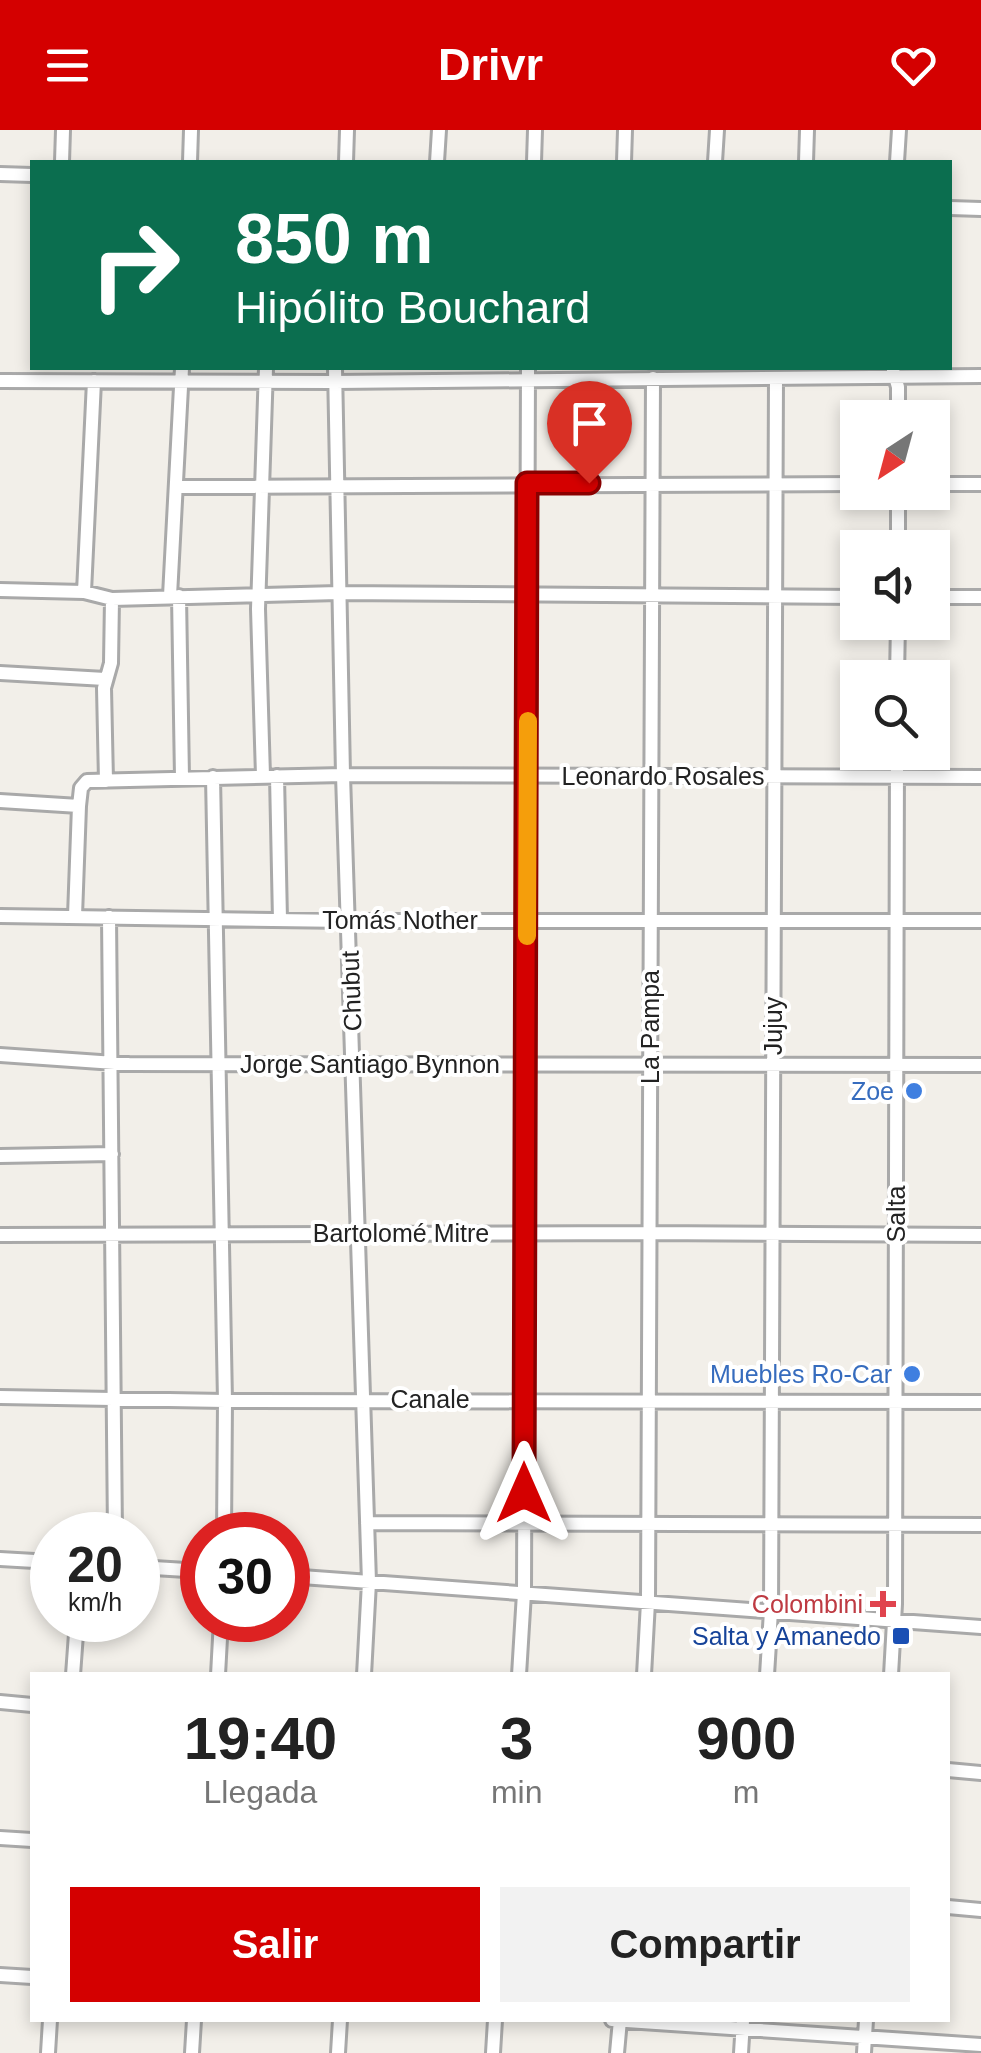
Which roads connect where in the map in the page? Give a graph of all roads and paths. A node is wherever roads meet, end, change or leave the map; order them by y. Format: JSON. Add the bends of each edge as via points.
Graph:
{"nodes":[{"id":1,"x":64,"y":130,"type":"edge"},
{"id":2,"x":191,"y":130,"type":"edge"},
{"id":3,"x":347,"y":130,"type":"edge"},
{"id":4,"x":439,"y":130,"type":"edge"},
{"id":5,"x":536,"y":130,"type":"edge"},
{"id":6,"x":625,"y":130,"type":"edge"},
{"id":7,"x":716,"y":130,"type":"edge"},
{"id":8,"x":808,"y":130,"type":"edge"},
{"id":9,"x":898,"y":130,"type":"edge"},
{"id":10,"x":62,"y":160,"type":"edge"},
{"id":11,"x":190,"y":160,"type":"edge"},
{"id":12,"x":346,"y":160,"type":"edge"},
{"id":13,"x":437,"y":160,"type":"edge"},
{"id":14,"x":534,"y":160,"type":"edge"},
{"id":15,"x":624,"y":160,"type":"edge"},
{"id":16,"x":716,"y":160,"type":"edge"},
{"id":17,"x":806,"y":160,"type":"edge"},
{"id":18,"x":897,"y":160,"type":"edge"},
{"id":19,"x":0,"y":174,"type":"edge"},
{"id":20,"x":30,"y":175,"type":"edge"},
{"id":21,"x":952,"y":208,"type":"edge"},
{"id":22,"x":981,"y":209,"type":"edge"},
{"id":23,"x":796,"y":372,"type":"edge"},
{"id":24,"x":893,"y":372,"type":"edge"},
{"id":25,"x":619,"y":373,"type":"edge"},
{"id":26,"x":709,"y":373,"type":"edge"},
{"id":27,"x":51,"y":374,"type":"edge"},
{"id":28,"x":182,"y":374,"type":"edge"},
{"id":29,"x":435,"y":374,"type":"edge"},
{"id":30,"x":527,"y":374,"type":"edge"},
{"id":31,"x":265,"y":375,"type":"edge"},
{"id":32,"x":334,"y":375,"type":"edge"},
{"id":33,"x":981,"y":376,"type":"edge"},
{"id":34,"x":652,"y":378,"type":"junction"},
{"id":35,"x":776,"y":378,"type":"junction"},
{"id":36,"x":0,"y":381,"type":"edge"},
{"id":37,"x":94,"y":381,"type":"junction"},
{"id":38,"x":896,"y":400,"type":"edge"},
{"id":39,"x":652,"y":482,"type":"junction"},
{"id":40,"x":527,"y":483,"type":"junction"},
{"id":41,"x":774,"y":483,"type":"junction"},
{"id":42,"x":336,"y":484,"type":"junction"},
{"id":43,"x":840,"y":484,"type":"edge"},
{"id":44,"x":950,"y":484,"type":"edge"},
{"id":45,"x":981,"y":484,"type":"edge"},
{"id":46,"x":176,"y":486,"type":"junction"},
{"id":47,"x":260,"y":486,"type":"junction"},
{"id":48,"x":0,"y":590,"type":"edge"},
{"id":49,"x":84,"y":592,"type":"junction"},
{"id":50,"x":338,"y":594,"type":"junction"},
{"id":51,"x":174,"y":596,"type":"junction"},
{"id":52,"x":258,"y":596,"type":"junction"},
{"id":53,"x":527,"y":596,"type":"junction"},
{"id":54,"x":652,"y":596,"type":"junction"},
{"id":55,"x":774,"y":596,"type":"junction"},
{"id":56,"x":981,"y":596,"type":"edge"},
{"id":57,"x":840,"y":597,"type":"edge"},
{"id":58,"x":950,"y":597,"type":"edge"},
{"id":59,"x":112,"y":599,"type":"junction"},
{"id":60,"x":0,"y":673,"type":"edge"},
{"id":61,"x":105,"y":680,"type":"junction"},
{"id":62,"x":897,"y":770,"type":"edge"},
{"id":63,"x":343,"y":775,"type":"junction"},
{"id":64,"x":270,"y":776,"type":"junction"},
{"id":65,"x":528,"y":776,"type":"junction"},
{"id":66,"x":650,"y":776,"type":"junction"},
{"id":67,"x":774,"y":776,"type":"junction"},
{"id":68,"x":897,"y":776,"type":"junction"},
{"id":69,"x":213,"y":777,"type":"junction"},
{"id":70,"x":981,"y":777,"type":"edge"},
{"id":71,"x":182,"y":778,"type":"junction"},
{"id":72,"x":106,"y":781,"type":"junction"},
{"id":73,"x":0,"y":801,"type":"edge"},
{"id":74,"x":79,"y":806,"type":"junction"},
{"id":75,"x":0,"y":916,"type":"edge"},
{"id":76,"x":75,"y":916,"type":"junction"},
{"id":77,"x":109,"y":917,"type":"junction"},
{"id":78,"x":216,"y":919,"type":"junction"},
{"id":79,"x":280,"y":920,"type":"junction"},
{"id":80,"x":527,"y":920,"type":"junction"},
{"id":81,"x":773,"y":920,"type":"junction"},
{"id":82,"x":896,"y":920,"type":"junction"},
{"id":83,"x":348,"y":921,"type":"junction"},
{"id":84,"x":650,"y":921,"type":"junction"},
{"id":85,"x":981,"y":921,"type":"edge"},
{"id":86,"x":0,"y":1055,"type":"edge"},
{"id":87,"x":526,"y":1062,"type":"junction"},
{"id":88,"x":353,"y":1063,"type":"junction"},
{"id":89,"x":110,"y":1064,"type":"junction"},
{"id":90,"x":219,"y":1064,"type":"junction"},
{"id":91,"x":650,"y":1064,"type":"junction"},
{"id":92,"x":896,"y":1064,"type":"junction"},
{"id":93,"x":774,"y":1065,"type":"junction"},
{"id":94,"x":981,"y":1065,"type":"edge"},
{"id":95,"x":112,"y":1154,"type":"junction"},
{"id":96,"x":0,"y":1156,"type":"edge"},
{"id":97,"x":220,"y":1233,"type":"junction"},
{"id":98,"x":358,"y":1233,"type":"junction"},
{"id":99,"x":524,"y":1233,"type":"junction"},
{"id":100,"x":649,"y":1233,"type":"junction"},
{"id":101,"x":113,"y":1234,"type":"junction"},
{"id":102,"x":771,"y":1234,"type":"junction"},
{"id":103,"x":0,"y":1235,"type":"edge"},
{"id":104,"x":981,"y":1235,"type":"edge"},
{"id":105,"x":896,"y":1236,"type":"junction"},
{"id":106,"x":0,"y":1398,"type":"edge"},
{"id":107,"x":116,"y":1398,"type":"junction"},
{"id":108,"x":364,"y":1399,"type":"junction"},
{"id":109,"x":525,"y":1400,"type":"junction"},
{"id":110,"x":648,"y":1400,"type":"junction"},
{"id":111,"x":225,"y":1401,"type":"junction"},
{"id":112,"x":771,"y":1401,"type":"junction"},
{"id":113,"x":895,"y":1401,"type":"junction"},
{"id":114,"x":981,"y":1402,"type":"edge"},
{"id":115,"x":115,"y":1512,"type":"edge"},
{"id":116,"x":224,"y":1512,"type":"edge"},
{"id":117,"x":368,"y":1522,"type":"junction"},
{"id":118,"x":524,"y":1524,"type":"junction"},
{"id":119,"x":648,"y":1524,"type":"junction"},
{"id":120,"x":771,"y":1524,"type":"junction"},
{"id":121,"x":895,"y":1524,"type":"junction"},
{"id":122,"x":981,"y":1525,"type":"edge"},
{"id":123,"x":0,"y":1559,"type":"edge"},
{"id":124,"x":30,"y":1561,"type":"edge"},
{"id":125,"x":310,"y":1578,"type":"edge"},
{"id":126,"x":369,"y":1582,"type":"junction"},
{"id":127,"x":524,"y":1593,"type":"junction"},
{"id":128,"x":648,"y":1602,"type":"junction"},
{"id":129,"x":772,"y":1611,"type":"junction"},
{"id":130,"x":894,"y":1621,"type":"junction"},
{"id":131,"x":981,"y":1628,"type":"edge"},
{"id":132,"x":75,"y":1642,"type":"edge"},
{"id":133,"x":220,"y":1642,"type":"edge"},
{"id":134,"x":73,"y":1672,"type":"edge"},
{"id":135,"x":218,"y":1672,"type":"edge"},
{"id":136,"x":364,"y":1672,"type":"edge"},
{"id":137,"x":519,"y":1672,"type":"edge"},
{"id":138,"x":644,"y":1672,"type":"edge"},
{"id":139,"x":767,"y":1672,"type":"edge"},
{"id":140,"x":891,"y":1672,"type":"edge"},
{"id":141,"x":0,"y":1702,"type":"edge"},
{"id":142,"x":30,"y":1705,"type":"edge"},
{"id":143,"x":950,"y":1770,"type":"edge"},
{"id":144,"x":981,"y":1773,"type":"edge"},
{"id":145,"x":0,"y":1838,"type":"edge"},
{"id":146,"x":30,"y":1840,"type":"edge"},
{"id":147,"x":950,"y":1906,"type":"edge"},
{"id":148,"x":981,"y":1910,"type":"edge"},
{"id":149,"x":0,"y":1975,"type":"edge"},
{"id":150,"x":30,"y":1978,"type":"edge"},
{"id":151,"x":50,"y":2022,"type":"edge"},
{"id":152,"x":194,"y":2022,"type":"edge"},
{"id":153,"x":340,"y":2022,"type":"edge"},
{"id":154,"x":495,"y":2022,"type":"edge"},
{"id":155,"x":617,"y":2022,"type":"edge"},
{"id":156,"x":680,"y":2022,"type":"edge"},
{"id":157,"x":866,"y":2022,"type":"edge"},
{"id":158,"x":743,"y":2024,"type":"edge"},
{"id":159,"x":865,"y":2037,"type":"junction"},
{"id":160,"x":981,"y":2045,"type":"edge"},
{"id":161,"x":48,"y":2053,"type":"edge"},
{"id":162,"x":192,"y":2053,"type":"edge"},
{"id":163,"x":338,"y":2053,"type":"edge"},
{"id":164,"x":493,"y":2053,"type":"edge"},
{"id":165,"x":617,"y":2053,"type":"edge"},
{"id":166,"x":741,"y":2053,"type":"edge"},
{"id":167,"x":864,"y":2053,"type":"edge"}],
"edges":[{"from":1,"to":10,"type":"street"},
{"from":2,"to":11,"type":"street"},
{"from":3,"to":12,"type":"street"},
{"from":4,"to":13,"type":"street"},
{"from":5,"to":14,"type":"street"},
{"from":6,"to":15,"type":"street"},
{"from":7,"to":16,"type":"street"},
{"from":8,"to":17,"type":"street"},
{"from":9,"to":18,"type":"street"},
{"from":19,"to":20,"type":"street"},
{"from":21,"to":22,"type":"street"},
{"from":23,"to":24,"type":"street"},
{"from":23,"to":35,"type":"street"},
{"from":24,"to":33,"type":"street"},
{"from":24,"to":38,"type":"street"},
{"from":25,"to":30,"type":"street"},
{"from":25,"to":34,"type":"street"},
{"from":26,"to":34,"type":"street"},
{"from":26,"to":35,"type":"street"},
{"from":27,"to":36,"type":"street"},
{"from":27,"to":37,"type":"street"},
{"from":28,"to":31,"type":"street"},
{"from":28,"to":37,"type":"street"},
{"from":28,"to":46,"type":"street"},
{"from":29,"to":30,"type":"street"},
{"from":29,"to":32,"type":"street"},
{"from":30,"to":40,"type":"street"},
{"from":31,"to":32,"type":"street"},
{"from":31,"to":47,"type":"street"},
{"from":32,"to":42,"type":"street","name":"Chubut"},
{"from":34,"to":39,"type":"street","name":"La Pampa"},
{"from":35,"to":41,"type":"street","name":"Jujuy"},
{"from":37,"to":49,"type":"street"},
{"from":39,"to":40,"type":"street"},
{"from":39,"to":41,"type":"street"},
{"from":39,"to":54,"type":"street","name":"La Pampa"},
{"from":40,"to":42,"type":"street"},
{"from":40,"to":53,"type":"street"},
{"from":41,"to":43,"type":"street"},
{"from":41,"to":55,"type":"street","name":"Jujuy"},
{"from":42,"to":47,"type":"street"},
{"from":42,"to":50,"type":"street","name":"Chubut"},
{"from":44,"to":45,"type":"street"},
{"from":46,"to":47,"type":"street"},
{"from":46,"to":51,"type":"street"},
{"from":47,"to":52,"type":"street"},
{"from":48,"to":49,"type":"street"},
{"from":49,"to":59,"type":"street"},
{"from":50,"to":52,"type":"street"},
{"from":50,"to":53,"type":"street"},
{"from":50,"to":63,"type":"street","name":"Chubut"},
{"from":51,"to":52,"type":"street"},
{"from":51,"to":59,"type":"street"},
{"from":51,"to":71,"type":"street"},
{"from":52,"to":64,"type":"street"},
{"from":53,"to":54,"type":"street"},
{"from":53,"to":65,"type":"street"},
{"from":54,"to":55,"type":"street"},
{"from":54,"to":66,"type":"street","name":"La Pampa"},
{"from":55,"to":57,"type":"street"},
{"from":55,"to":67,"type":"street","name":"Jujuy"},
{"from":56,"to":58,"type":"street"},
{"from":59,"to":61,"type":"street"},
{"from":60,"to":61,"type":"street"},
{"from":61,"to":72,"type":"street"},
{"from":62,"to":68,"type":"street","name":"Salta"},
{"from":63,"to":64,"type":"street","name":"Leonardo Rosales"},
{"from":63,"to":65,"type":"street","name":"Leonardo Rosales"},
{"from":63,"to":83,"type":"street","name":"Chubut"},
{"from":64,"to":69,"type":"street","name":"Leonardo Rosales"},
{"from":64,"to":79,"type":"street"},
{"from":65,"to":66,"type":"street","name":"Leonardo Rosales"},
{"from":65,"to":80,"type":"street"},
{"from":66,"to":67,"type":"street","name":"Leonardo Rosales"},
{"from":66,"to":84,"type":"street","name":"La Pampa"},
{"from":67,"to":68,"type":"street","name":"Leonardo Rosales"},
{"from":67,"to":81,"type":"street","name":"Jujuy"},
{"from":68,"to":70,"type":"street","name":"Leonardo Rosales"},
{"from":68,"to":82,"type":"street","name":"Salta"},
{"from":69,"to":71,"type":"street","name":"Leonardo Rosales"},
{"from":69,"to":78,"type":"street"},
{"from":71,"to":72,"type":"street","name":"Leonardo Rosales"},
{"from":72,"to":74,"type":"street","via":[[82,784]]},
{"from":73,"to":74,"type":"street"},
{"from":74,"to":76,"type":"street"},
{"from":75,"to":76,"type":"street","name":"Tomás Nother"},
{"from":76,"to":77,"type":"street","name":"Tomás Nother"},
{"from":77,"to":78,"type":"street","name":"Tomás Nother"},
{"from":77,"to":89,"type":"street"},
{"from":78,"to":79,"type":"street","name":"Tomás Nother"},
{"from":78,"to":90,"type":"street"},
{"from":79,"to":83,"type":"street","name":"Tomás Nother"},
{"from":80,"to":83,"type":"street","name":"Tomás Nother"},
{"from":80,"to":84,"type":"street","name":"Tomás Nother"},
{"from":80,"to":87,"type":"street"},
{"from":81,"to":82,"type":"street","name":"Tomás Nother"},
{"from":81,"to":84,"type":"street","name":"Tomás Nother"},
{"from":81,"to":93,"type":"street","name":"Jujuy"},
{"from":82,"to":85,"type":"street","name":"Tomás Nother"},
{"from":82,"to":92,"type":"street","name":"Salta"},
{"from":83,"to":88,"type":"street","name":"Chubut"},
{"from":84,"to":91,"type":"street","name":"La Pampa"},
{"from":86,"to":89,"type":"street","name":"Jorge Santiago Bynnon"},
{"from":87,"to":88,"type":"street","name":"Jorge Santiago Bynnon"},
{"from":87,"to":91,"type":"street","name":"Jorge Santiago Bynnon"},
{"from":87,"to":99,"type":"street"},
{"from":88,"to":90,"type":"street","name":"Jorge Santiago Bynnon"},
{"from":88,"to":98,"type":"street","name":"Chubut"},
{"from":89,"to":90,"type":"street","name":"Jorge Santiago Bynnon"},
{"from":89,"to":95,"type":"street"},
{"from":90,"to":97,"type":"street"},
{"from":91,"to":93,"type":"street","name":"Jorge Santiago Bynnon"},
{"from":91,"to":100,"type":"street","name":"La Pampa"},
{"from":92,"to":93,"type":"street","name":"Jorge Santiago Bynnon"},
{"from":92,"to":94,"type":"street","name":"Jorge Santiago Bynnon"},
{"from":92,"to":105,"type":"street","name":"Salta"},
{"from":93,"to":102,"type":"street","name":"Jujuy"},
{"from":95,"to":96,"type":"street"},
{"from":95,"to":101,"type":"street"},
{"from":97,"to":98,"type":"street","name":"Bartolomé Mitre"},
{"from":97,"to":101,"type":"street","name":"Bartolomé Mitre"},
{"from":97,"to":111,"type":"street"},
{"from":98,"to":99,"type":"street","name":"Bartolomé Mitre"},
{"from":98,"to":108,"type":"street","name":"Chubut"},
{"from":99,"to":100,"type":"street","name":"Bartolomé Mitre"},
{"from":99,"to":109,"type":"street"},
{"from":100,"to":102,"type":"street","name":"Bartolomé Mitre"},
{"from":100,"to":110,"type":"street","name":"La Pampa"},
{"from":101,"to":103,"type":"street","name":"Bartolomé Mitre"},
{"from":101,"to":107,"type":"street"},
{"from":102,"to":105,"type":"street","name":"Bartolomé Mitre"},
{"from":102,"to":112,"type":"street","name":"Jujuy"},
{"from":104,"to":105,"type":"street","name":"Bartolomé Mitre"},
{"from":105,"to":113,"type":"street","name":"Salta"},
{"from":106,"to":107,"type":"street","name":"Canale"},
{"from":107,"to":111,"type":"street","name":"Canale"},
{"from":107,"to":115,"type":"street"},
{"from":108,"to":109,"type":"street","name":"Canale"},
{"from":108,"to":111,"type":"street","name":"Canale"},
{"from":108,"to":117,"type":"street","name":"Chubut"},
{"from":109,"to":110,"type":"street","name":"Canale"},
{"from":109,"to":118,"type":"street"},
{"from":110,"to":112,"type":"street","name":"Canale"},
{"from":110,"to":119,"type":"street","name":"La Pampa"},
{"from":111,"to":116,"type":"street"},
{"from":112,"to":113,"type":"street","name":"Canale"},
{"from":112,"to":120,"type":"street","name":"Jujuy"},
{"from":113,"to":114,"type":"street","name":"Canale"},
{"from":113,"to":121,"type":"street","name":"Salta"},
{"from":117,"to":118,"type":"street"},
{"from":117,"to":126,"type":"street","name":"Chubut"},
{"from":118,"to":119,"type":"street"},
{"from":118,"to":127,"type":"street"},
{"from":119,"to":120,"type":"street"},
{"from":119,"to":128,"type":"street","name":"La Pampa"},
{"from":120,"to":121,"type":"street"},
{"from":120,"to":129,"type":"street","name":"Jujuy"},
{"from":121,"to":122,"type":"street"},
{"from":121,"to":130,"type":"street","name":"Salta"},
{"from":123,"to":124,"type":"street"},
{"from":125,"to":126,"type":"street"},
{"from":126,"to":127,"type":"street"},
{"from":126,"to":136,"type":"street","name":"Chubut"},
{"from":127,"to":128,"type":"street"},
{"from":127,"to":137,"type":"street"},
{"from":128,"to":129,"type":"street"},
{"from":128,"to":138,"type":"street","name":"La Pampa"},
{"from":129,"to":130,"type":"street"},
{"from":129,"to":139,"type":"street","name":"Jujuy"},
{"from":130,"to":131,"type":"street"},
{"from":130,"to":140,"type":"street","name":"Salta"},
{"from":132,"to":134,"type":"street"},
{"from":133,"to":135,"type":"street"},
{"from":141,"to":142,"type":"street"},
{"from":143,"to":144,"type":"street"},
{"from":145,"to":146,"type":"street"},
{"from":147,"to":148,"type":"street"},
{"from":149,"to":150,"type":"street"},
{"from":151,"to":161,"type":"street"},
{"from":152,"to":162,"type":"street"},
{"from":153,"to":163,"type":"street"},
{"from":154,"to":164,"type":"street"},
{"from":155,"to":165,"type":"street"},
{"from":156,"to":158,"type":"street"},
{"from":157,"to":159,"type":"street"},
{"from":158,"to":159,"type":"street"},
{"from":158,"to":166,"type":"street"},
{"from":159,"to":160,"type":"street"},
{"from":159,"to":167,"type":"street"}]}
